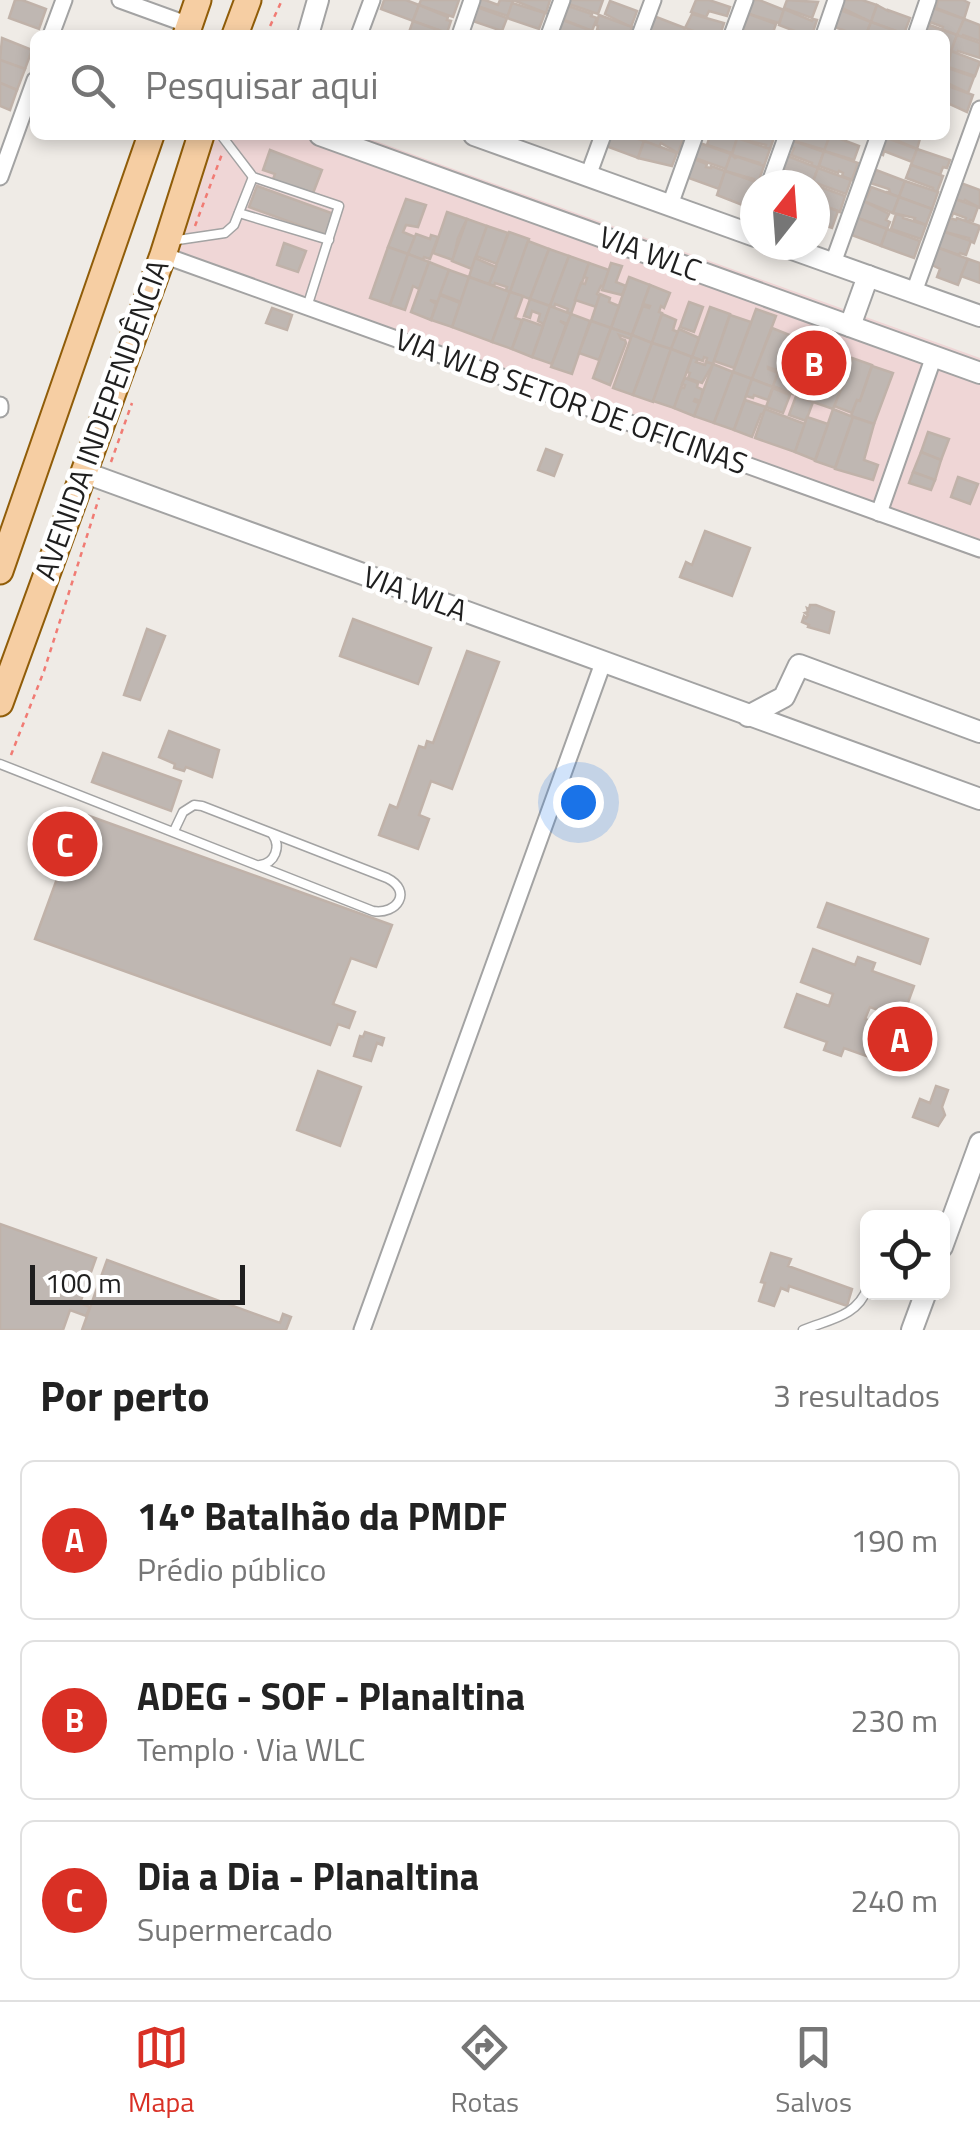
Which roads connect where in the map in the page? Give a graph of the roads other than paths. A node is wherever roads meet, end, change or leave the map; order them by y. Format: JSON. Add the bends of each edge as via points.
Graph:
{"nodes":[{"id":1,"x":64,"y":0,"type":"edge"},
{"id":2,"x":120,"y":0,"type":"edge"},
{"id":3,"x":198,"y":0,"type":"edge"},
{"id":4,"x":248,"y":0,"type":"edge"},
{"id":5,"x":318,"y":0,"type":"edge"},
{"id":6,"x":372,"y":0,"type":"edge"},
{"id":7,"x":472,"y":0,"type":"edge"},
{"id":8,"x":562,"y":0,"type":"edge"},
{"id":9,"x":652,"y":0,"type":"edge"},
{"id":10,"x":745,"y":0,"type":"edge"},
{"id":11,"x":836,"y":0,"type":"edge"},
{"id":12,"x":928,"y":0,"type":"edge"},
{"id":13,"x":143,"y":4,"type":"edge"},
{"id":14,"x":54,"y":30,"type":"edge"},
{"id":15,"x":187,"y":30,"type":"edge"},
{"id":16,"x":237,"y":30,"type":"edge"},
{"id":17,"x":309,"y":30,"type":"edge"},
{"id":18,"x":361,"y":30,"type":"edge"},
{"id":19,"x":462,"y":30,"type":"edge"},
{"id":20,"x":551,"y":30,"type":"edge"},
{"id":21,"x":642,"y":30,"type":"edge"},
{"id":22,"x":734,"y":30,"type":"edge"},
{"id":23,"x":826,"y":30,"type":"edge"},
{"id":24,"x":918,"y":30,"type":"edge"},
{"id":25,"x":30,"y":94,"type":"edge"},
{"id":26,"x":980,"y":109,"type":"edge"},
{"id":27,"x":149,"y":140,"type":"edge"},
{"id":28,"x":200,"y":140,"type":"edge"},
{"id":29,"x":225,"y":140,"type":"edge"},
{"id":30,"x":334,"y":140,"type":"edge"},
{"id":31,"x":601,"y":140,"type":"edge"},
{"id":32,"x":693,"y":140,"type":"edge"},
{"id":33,"x":785,"y":140,"type":"edge"},
{"id":34,"x":878,"y":140,"type":"edge"},
{"id":35,"x":510,"y":141,"type":"edge"},
{"id":36,"x":774,"y":170,"type":"edge"},
{"id":37,"x":588,"y":176,"type":"junction"},
{"id":38,"x":0,"y":177,"type":"edge"},
{"id":39,"x":253,"y":177,"type":"junction"},
{"id":40,"x":670,"y":205,"type":"junction"},
{"id":41,"x":239,"y":213,"type":"junction"},
{"id":42,"x":740,"y":227,"type":"edge"},
{"id":43,"x":328,"y":240,"type":"junction"},
{"id":44,"x":174,"y":245,"type":"junction"},
{"id":45,"x":822,"y":260,"type":"edge"},
{"id":46,"x":833,"y":264,"type":"junction"},
{"id":47,"x":868,"y":276,"type":"junction"},
{"id":48,"x":914,"y":292,"type":"junction"},
{"id":49,"x":307,"y":307,"type":"junction"},
{"id":50,"x":980,"y":316,"type":"edge"},
{"id":51,"x":850,"y":326,"type":"junction"},
{"id":52,"x":934,"y":356,"type":"junction"},
{"id":53,"x":980,"y":373,"type":"edge"},
{"id":54,"x":94,"y":476,"type":"junction"},
{"id":55,"x":20,"y":513,"type":"junction"},
{"id":56,"x":879,"y":513,"type":"junction"},
{"id":57,"x":65,"y":521,"type":"junction"},
{"id":58,"x":980,"y":549,"type":"edge"},
{"id":59,"x":2,"y":566,"type":"edge"},
{"id":60,"x":46,"y":573,"type":"junction"},
{"id":61,"x":603,"y":663,"type":"junction"},
{"id":62,"x":784,"y":697,"type":"junction"},
{"id":63,"x":0,"y":703,"type":"edge"},
{"id":64,"x":748,"y":716,"type":"junction"},
{"id":65,"x":980,"y":732,"type":"edge"},
{"id":66,"x":795,"y":733,"type":"junction"},
{"id":67,"x":3,"y":765,"type":"edge"},
{"id":68,"x":980,"y":800,"type":"edge"},
{"id":69,"x":174,"y":831,"type":"junction"},
{"id":70,"x":272,"y":834,"type":"junction"},
{"id":71,"x":260,"y":865,"type":"junction"},
{"id":72,"x":980,"y":1144,"type":"edge"},
{"id":73,"x":950,"y":1225,"type":"edge"},
{"id":74,"x":863,"y":1300,"type":"edge"},
{"id":75,"x":923,"y":1300,"type":"edge"},
{"id":76,"x":362,"y":1330,"type":"edge"},
{"id":77,"x":803,"y":1330,"type":"edge"},
{"id":78,"x":912,"y":1330,"type":"edge"}],
"edges":[{"from":1,"to":14,"type":"street"},
{"from":2,"to":13,"type":"street"},
{"from":3,"to":15,"type":"main road"},
{"from":4,"to":16,"type":"main road"},
{"from":5,"to":17,"type":"street"},
{"from":6,"to":18,"type":"street"},
{"from":7,"to":19,"type":"street"},
{"from":8,"to":20,"type":"street"},
{"from":9,"to":21,"type":"street"},
{"from":10,"to":22,"type":"street"},
{"from":11,"to":23,"type":"street"},
{"from":12,"to":24,"type":"street"},
{"from":13,"to":15,"type":"street"},
{"from":25,"to":38,"type":"street"},
{"from":26,"to":48,"type":"street"},
{"from":27,"to":55,"type":"main road","name":"AVENIDA INDEPENDÊNCIA"},
{"from":28,"to":44,"type":"main road","name":"AVENIDA INDEPENDÊNCIA"},
{"from":29,"to":39,"type":"lane"},
{"from":30,"to":51,"type":"street","name":"VIA WLC"},
{"from":31,"to":37,"type":"street"},
{"from":32,"to":40,"type":"street"},
{"from":33,"to":36,"type":"street"},
{"from":34,"to":46,"type":"street"},
{"from":35,"to":37,"type":"street","name":"VIA WLC"},
{"from":37,"to":40,"type":"street","name":"VIA WLC"},
{"from":39,"to":41,"type":"lane"},
{"from":39,"to":43,"type":"lane","via":[[339,206]]},
{"from":40,"to":42,"type":"street","name":"VIA WLC"},
{"from":41,"to":43,"type":"lane"},
{"from":41,"to":44,"type":"lane","via":[[224,233]]},
{"from":43,"to":49,"type":"lane"},
{"from":44,"to":49,"type":"street","name":"VIA WLB SETOR DE OFICINAS"},
{"from":44,"to":54,"type":"main road","name":"AVENIDA INDEPENDÊNCIA"},
{"from":45,"to":46,"type":"street"},
{"from":46,"to":47,"type":"street"},
{"from":47,"to":48,"type":"street"},
{"from":47,"to":51,"type":"street"},
{"from":48,"to":50,"type":"street"},
{"from":49,"to":56,"type":"street","name":"VIA WLB SETOR DE OFICINAS"},
{"from":51,"to":52,"type":"street","name":"VIA WLC"},
{"from":52,"to":53,"type":"street","name":"VIA WLC"},
{"from":52,"to":56,"type":"street"},
{"from":54,"to":57,"type":"main road","name":"AVENIDA INDEPENDÊNCIA"},
{"from":54,"to":61,"type":"street","name":"VIA WLA"},
{"from":55,"to":57,"type":"main road","via":[[34,538],[50,535]]},
{"from":55,"to":59,"type":"main road","name":"AVENIDA INDEPENDÊNCIA"},
{"from":56,"to":58,"type":"street","name":"VIA WLB SETOR DE OFICINAS"},
{"from":57,"to":60,"type":"main road","name":"AVENIDA INDEPENDÊNCIA"},
{"from":59,"to":60,"type":"main road","via":[[14,551],[24,550],[39,558]]},
{"from":60,"to":63,"type":"main road","name":"AVENIDA INDEPENDÊNCIA"},
{"from":61,"to":64,"type":"street","name":"VIA WLA"},
{"from":61,"to":76,"type":"street"},
{"from":62,"to":64,"type":"street"},
{"from":62,"to":65,"type":"street","via":[[799,665]]},
{"from":62,"to":66,"type":"street"},
{"from":64,"to":66,"type":"street","name":"VIA WLA"},
{"from":66,"to":68,"type":"street","name":"VIA WLA"},
{"from":67,"to":69,"type":"lane"},
{"from":69,"to":70,"type":"lane","via":[[194,805]]},
{"from":69,"to":71,"type":"lane"},
{"from":70,"to":71,"type":"lane","via":[[275,855]]},
{"from":70,"to":71,"type":"lane","via":[[395,882],[400,898],[379,913]]},
{"from":72,"to":73,"type":"street"},
{"from":74,"to":77,"type":"lane"},
{"from":75,"to":78,"type":"street"}]}
